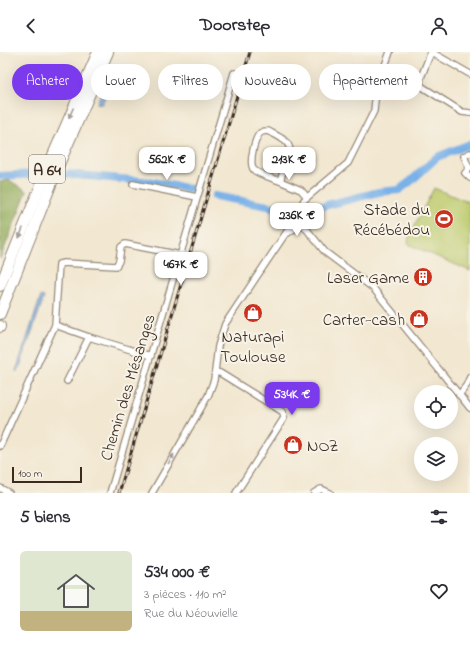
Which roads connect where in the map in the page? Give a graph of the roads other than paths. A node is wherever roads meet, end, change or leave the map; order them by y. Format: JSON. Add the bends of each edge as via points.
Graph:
{"nodes":[{"id":1,"x":98,"y":52,"type":"edge"},
{"id":2,"x":108,"y":52,"type":"edge"},
{"id":3,"x":390,"y":52,"type":"edge"},
{"id":4,"x":431,"y":52,"type":"edge"},
{"id":5,"x":470,"y":74,"type":"edge"},
{"id":6,"x":231,"y":83,"type":"edge"},
{"id":7,"x":470,"y":113,"type":"edge"},
{"id":8,"x":470,"y":153,"type":"edge"},
{"id":9,"x":470,"y":168,"type":"edge"},
{"id":10,"x":470,"y":178,"type":"edge"},
{"id":11,"x":280,"y":181,"type":"junction"},
{"id":12,"x":134,"y":184,"type":"dead end"},
{"id":13,"x":197,"y":197,"type":"junction"},
{"id":14,"x":307,"y":197,"type":"junction"},
{"id":15,"x":297,"y":223,"type":"junction"},
{"id":16,"x":181,"y":255,"type":"junction"},
{"id":17,"x":0,"y":286,"type":"edge"},
{"id":18,"x":0,"y":314,"type":"edge"},
{"id":19,"x":55,"y":325,"type":"junction"},
{"id":20,"x":89,"y":337,"type":"junction"},
{"id":21,"x":151,"y":356,"type":"junction"},
{"id":22,"x":215,"y":372,"type":"junction"},
{"id":23,"x":470,"y":377,"type":"edge"},
{"id":24,"x":67,"y":380,"type":"dead end"},
{"id":25,"x":459,"y":395,"type":"junction"},
{"id":26,"x":470,"y":408,"type":"edge"},
{"id":27,"x":0,"y":446,"type":"edge"},
{"id":28,"x":0,"y":488,"type":"edge"},
{"id":29,"x":9,"y":493,"type":"edge"},
{"id":30,"x":110,"y":493,"type":"edge"},
{"id":31,"x":152,"y":493,"type":"edge"},
{"id":32,"x":236,"y":493,"type":"edge"},
{"id":33,"x":314,"y":493,"type":"edge"},
{"id":34,"x":330,"y":493,"type":"edge"}],
"edges":[{"from":1,"to":17,"type":"highway","number":"A 64","one_way":true},
{"from":2,"to":18,"type":"highway","number":"A 64","via":[[60,162]]},
{"from":3,"to":14,"type":"street","via":[[376,90],[374,111],[348,163]]},
{"from":4,"to":5,"type":"street"},
{"from":4,"to":7,"type":"street","via":[[420,80],[421,86],[462,112]]},
{"from":6,"to":13,"type":"street","name":"Chemin des Mésanges"},
{"from":8,"to":9,"type":"street","via":[[464,156]]},
{"from":9,"to":10,"type":"street","via":[[465,173]]},
{"from":11,"to":11,"type":"street","via":[[290,150],[289,145],[268,131],[262,132],[258,135],[250,161],[251,166],[254,170]]},
{"from":11,"to":14,"type":"street","via":[[301,190]]},
{"from":12,"to":13,"type":"street"},
{"from":13,"to":16,"type":"street","name":"Chemin des Mésanges"},
{"from":14,"to":15,"type":"street","via":[[301,206]]},
{"from":15,"to":22,"type":"street","via":[[278,245],[226,324],[218,346]]},
{"from":15,"to":25,"type":"street","via":[[334,260],[372,288]]},
{"from":16,"to":19,"type":"street","via":[[125,244],[121,247],[116,266],[59,264]]},
{"from":16,"to":21,"type":"street","name":"Chemin des Mésanges"},
{"from":19,"to":20,"type":"street"},
{"from":19,"to":27,"type":"street"},
{"from":20,"to":21,"type":"street"},
{"from":20,"to":24,"type":"street"},
{"from":21,"to":30,"type":"street","name":"Chemin des Mésanges"},
{"from":31,"to":22,"type":"street","one_way":true,"via":[[212,388]]},
{"from":22,"to":32,"type":"street","via":[[283,412],[284,418]]},
{"from":23,"to":25,"type":"street"},
{"from":25,"to":26,"type":"street"},
{"from":28,"to":29,"type":"street"},
{"from":33,"to":34,"type":"street","via":[[321,489]]}]}
